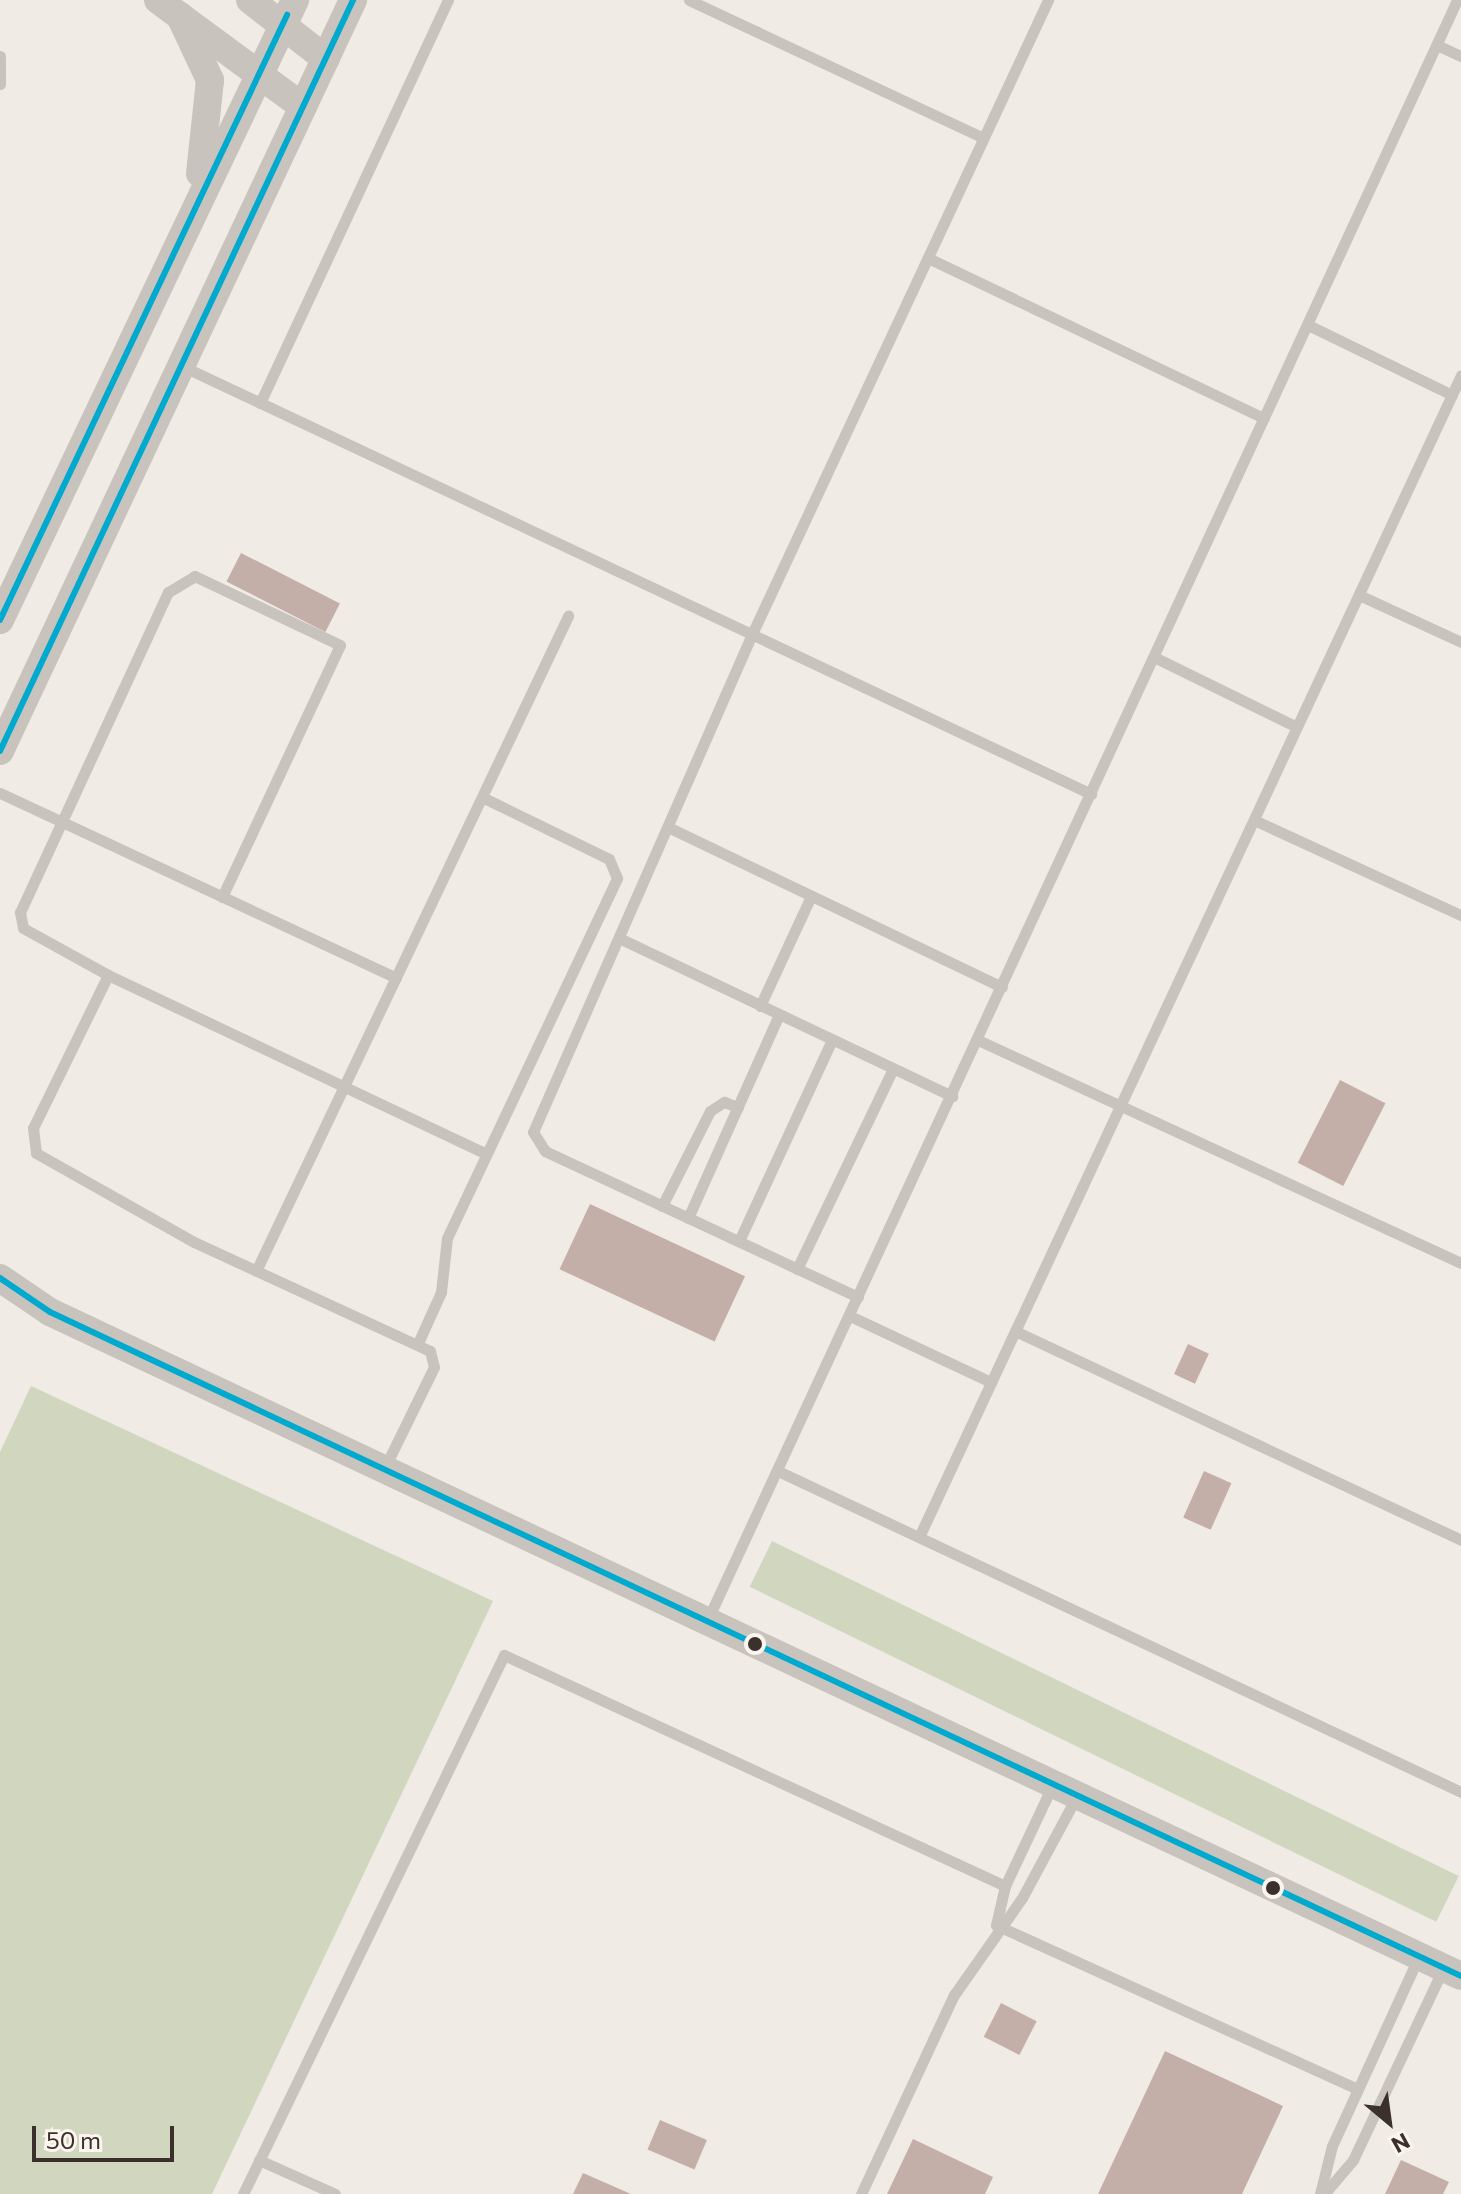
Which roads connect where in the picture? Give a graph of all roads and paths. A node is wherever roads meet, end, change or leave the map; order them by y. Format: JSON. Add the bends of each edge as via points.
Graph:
{"nodes":[{"id":1,"x":250,"y":0,"type":"edge"},
{"id":2,"x":353,"y":0,"type":"edge"},
{"id":3,"x":448,"y":0,"type":"edge"},
{"id":4,"x":689,"y":0,"type":"edge"},
{"id":5,"x":1048,"y":0,"type":"edge"},
{"id":6,"x":1457,"y":0,"type":"edge"},
{"id":7,"x":169,"y":8,"type":"edge"},
{"id":8,"x":288,"y":13,"type":"edge"},
{"id":9,"x":1437,"y":45,"type":"junction"},
{"id":10,"x":0,"y":56,"type":"edge"},
{"id":11,"x":1461,"y":56,"type":"edge"},
{"id":12,"x":326,"y":59,"type":"junction"},
{"id":13,"x":257,"y":73,"type":"junction"},
{"id":14,"x":0,"y":84,"type":"edge"},
{"id":15,"x":303,"y":107,"type":"junction"},
{"id":16,"x":983,"y":138,"type":"junction"},
{"id":17,"x":197,"y":197,"type":"junction"},
{"id":18,"x":928,"y":258,"type":"junction"},
{"id":19,"x":1308,"y":325,"type":"junction"},
{"id":20,"x":181,"y":366,"type":"junction"},
{"id":21,"x":1461,"y":375,"type":"edge"},
{"id":22,"x":1452,"y":395,"type":"junction"},
{"id":23,"x":260,"y":403,"type":"junction"},
{"id":24,"x":1264,"y":418,"type":"junction"},
{"id":25,"x":1359,"y":595,"type":"junction"},
{"id":26,"x":568,"y":616,"type":"dead end"},
{"id":27,"x":0,"y":620,"type":"edge"},
{"id":28,"x":752,"y":634,"type":"junction"},
{"id":29,"x":1461,"y":642,"type":"edge"},
{"id":30,"x":1154,"y":657,"type":"junction"},
{"id":31,"x":1297,"y":727,"type":"junction"},
{"id":32,"x":0,"y":751,"type":"edge"},
{"id":33,"x":0,"y":793,"type":"edge"},
{"id":34,"x":1091,"y":794,"type":"junction"},
{"id":35,"x":482,"y":797,"type":"junction"},
{"id":36,"x":1254,"y":820,"type":"junction"},
{"id":37,"x":60,"y":821,"type":"junction"},
{"id":38,"x":670,"y":828,"type":"junction"},
{"id":39,"x":811,"y":896,"type":"junction"},
{"id":40,"x":222,"y":897,"type":"junction"},
{"id":41,"x":1461,"y":915,"type":"edge"},
{"id":42,"x":619,"y":938,"type":"junction"},
{"id":43,"x":108,"y":975,"type":"junction"},
{"id":44,"x":396,"y":978,"type":"junction"},
{"id":45,"x":1002,"y":987,"type":"junction"},
{"id":46,"x":760,"y":1006,"type":"junction"},
{"id":47,"x":779,"y":1015,"type":"junction"},
{"id":48,"x":832,"y":1040,"type":"junction"},
{"id":49,"x":978,"y":1040,"type":"junction"},
{"id":50,"x":893,"y":1069,"type":"junction"},
{"id":51,"x":344,"y":1086,"type":"junction"},
{"id":52,"x":952,"y":1096,"type":"junction"},
{"id":53,"x":738,"y":1107,"type":"junction"},
{"id":54,"x":1119,"y":1108,"type":"junction"},
{"id":55,"x":485,"y":1153,"type":"junction"},
{"id":56,"x":662,"y":1206,"type":"junction"},
{"id":57,"x":688,"y":1218,"type":"junction"},
{"id":58,"x":739,"y":1241,"type":"junction"},
{"id":59,"x":1461,"y":1263,"type":"edge"},
{"id":60,"x":797,"y":1269,"type":"junction"},
{"id":61,"x":256,"y":1271,"type":"junction"},
{"id":62,"x":0,"y":1278,"type":"edge"},
{"id":63,"x":858,"y":1297,"type":"junction"},
{"id":64,"x":850,"y":1316,"type":"junction"},
{"id":65,"x":1015,"y":1331,"type":"junction"},
{"id":66,"x":418,"y":1343,"type":"junction"},
{"id":67,"x":991,"y":1382,"type":"junction"},
{"id":68,"x":384,"y":1469,"type":"junction"},
{"id":69,"x":778,"y":1471,"type":"junction"},
{"id":70,"x":919,"y":1537,"type":"junction"},
{"id":71,"x":1461,"y":1540,"type":"edge"},
{"id":72,"x":707,"y":1621,"type":"junction"},
{"id":73,"x":1065,"y":1790,"type":"junction"},
{"id":74,"x":1461,"y":1792,"type":"edge"},
{"id":75,"x":1005,"y":1886,"type":"junction"},
{"id":76,"x":996,"y":1925,"type":"junction"},
{"id":77,"x":1441,"y":1967,"type":"edge"},
{"id":78,"x":1358,"y":2089,"type":"junction"},
{"id":79,"x":259,"y":2160,"type":"junction"},
{"id":80,"x":243,"y":2194,"type":"edge"},
{"id":81,"x":335,"y":2194,"type":"edge"},
{"id":82,"x":861,"y":2194,"type":"edge"},
{"id":83,"x":1322,"y":2194,"type":"edge"}],
"edges":[{"from":1,"to":8,"type":"street"},
{"from":2,"to":12,"type":"street"},
{"from":3,"to":23,"type":"lane"},
{"from":4,"to":16,"type":"lane"},
{"from":5,"to":16,"type":"lane"},
{"from":6,"to":9,"type":"lane"},
{"from":7,"to":13,"type":"street"},
{"from":7,"to":17,"type":"street","via":[[210,80]]},
{"from":8,"to":12,"type":"street"},
{"from":8,"to":13,"type":"street"},
{"from":9,"to":11,"type":"lane"},
{"from":9,"to":19,"type":"lane"},
{"from":10,"to":14,"type":"lane"},
{"from":12,"to":15,"type":"street"},
{"from":13,"to":15,"type":"street"},
{"from":13,"to":17,"type":"street"},
{"from":15,"to":20,"type":"street"},
{"from":16,"to":18,"type":"lane"},
{"from":17,"to":27,"type":"street"},
{"from":18,"to":24,"type":"lane"},
{"from":18,"to":28,"type":"lane"},
{"from":19,"to":22,"type":"lane"},
{"from":19,"to":24,"type":"lane"},
{"from":20,"to":23,"type":"lane"},
{"from":20,"to":32,"type":"street"},
{"from":21,"to":22,"type":"lane"},
{"from":22,"to":25,"type":"lane"},
{"from":23,"to":28,"type":"lane"},
{"from":24,"to":30,"type":"lane"},
{"from":25,"to":29,"type":"lane"},
{"from":25,"to":31,"type":"lane"},
{"from":26,"to":35,"type":"lane"},
{"from":28,"to":34,"type":"lane"},
{"from":28,"to":38,"type":"lane"},
{"from":30,"to":31,"type":"lane"},
{"from":30,"to":34,"type":"lane"},
{"from":31,"to":36,"type":"lane"},
{"from":33,"to":37,"type":"lane"},
{"from":34,"to":45,"type":"lane"},
{"from":35,"to":44,"type":"lane"},
{"from":35,"to":55,"type":"lane","via":[[609,859],[617,878]]},
{"from":36,"to":41,"type":"lane"},
{"from":36,"to":54,"type":"lane"},
{"from":37,"to":40,"type":"lane"},
{"from":37,"to":40,"type":"lane","via":[[168,592],[183,577],[207,578],[340,645]]},
{"from":37,"to":43,"type":"lane","via":[[20,920],[30,935]]},
{"from":38,"to":39,"type":"lane"},
{"from":38,"to":42,"type":"lane"},
{"from":39,"to":45,"type":"lane"},
{"from":39,"to":46,"type":"lane"},
{"from":40,"to":44,"type":"lane"},
{"from":42,"to":46,"type":"lane"},
{"from":42,"to":56,"type":"lane","via":[[533,1132],[545,1151]]},
{"from":43,"to":51,"type":"lane"},
{"from":43,"to":61,"type":"lane","via":[[31,1144],[67,1175]]},
{"from":44,"to":51,"type":"lane"},
{"from":45,"to":49,"type":"lane"},
{"from":46,"to":47,"type":"lane"},
{"from":47,"to":48,"type":"lane"},
{"from":47,"to":53,"type":"lane"},
{"from":48,"to":50,"type":"lane"},
{"from":48,"to":58,"type":"lane"},
{"from":49,"to":52,"type":"lane"},
{"from":49,"to":54,"type":"lane"},
{"from":50,"to":52,"type":"lane"},
{"from":50,"to":60,"type":"lane"},
{"from":51,"to":55,"type":"lane"},
{"from":51,"to":61,"type":"lane"},
{"from":52,"to":63,"type":"lane"},
{"from":53,"to":56,"type":"lane","via":[[724,1102],[710,1111]]},
{"from":53,"to":57,"type":"lane"},
{"from":54,"to":59,"type":"lane"},
{"from":54,"to":65,"type":"lane"},
{"from":55,"to":66,"type":"lane","via":[[447,1238],[441,1292]]},
{"from":56,"to":57,"type":"lane"},
{"from":57,"to":58,"type":"lane"},
{"from":58,"to":60,"type":"lane"},
{"from":60,"to":63,"type":"lane"},
{"from":61,"to":66,"type":"lane"},
{"from":62,"to":68,"type":"street","via":[[50,1312]]},
{"from":63,"to":64,"type":"lane"},
{"from":64,"to":67,"type":"lane"},
{"from":64,"to":69,"type":"lane"},
{"from":65,"to":67,"type":"lane"},
{"from":65,"to":71,"type":"lane"},
{"from":66,"to":68,"type":"lane","via":[[434,1367]]},
{"from":67,"to":70,"type":"lane"},
{"from":68,"to":72,"type":"street"},
{"from":69,"to":70,"type":"lane"},
{"from":69,"to":72,"type":"lane"},
{"from":70,"to":74,"type":"lane"},
{"from":72,"to":73,"type":"street"},
{"from":73,"to":75,"type":"lane"},
{"from":73,"to":76,"type":"lane","via":[[1022,1898]]},
{"from":73,"to":77,"type":"street"},
{"from":75,"to":76,"type":"lane"},
{"from":75,"to":79,"type":"lane","via":[[504,1655]]},
{"from":76,"to":78,"type":"lane"},
{"from":76,"to":82,"type":"lane","via":[[954,1995]]},
{"from":77,"to":78,"type":"lane"},
{"from":77,"to":83,"type":"lane","via":[[1353,2160]]},
{"from":78,"to":83,"type":"lane"},
{"from":79,"to":80,"type":"lane"},
{"from":79,"to":81,"type":"lane"}]}
